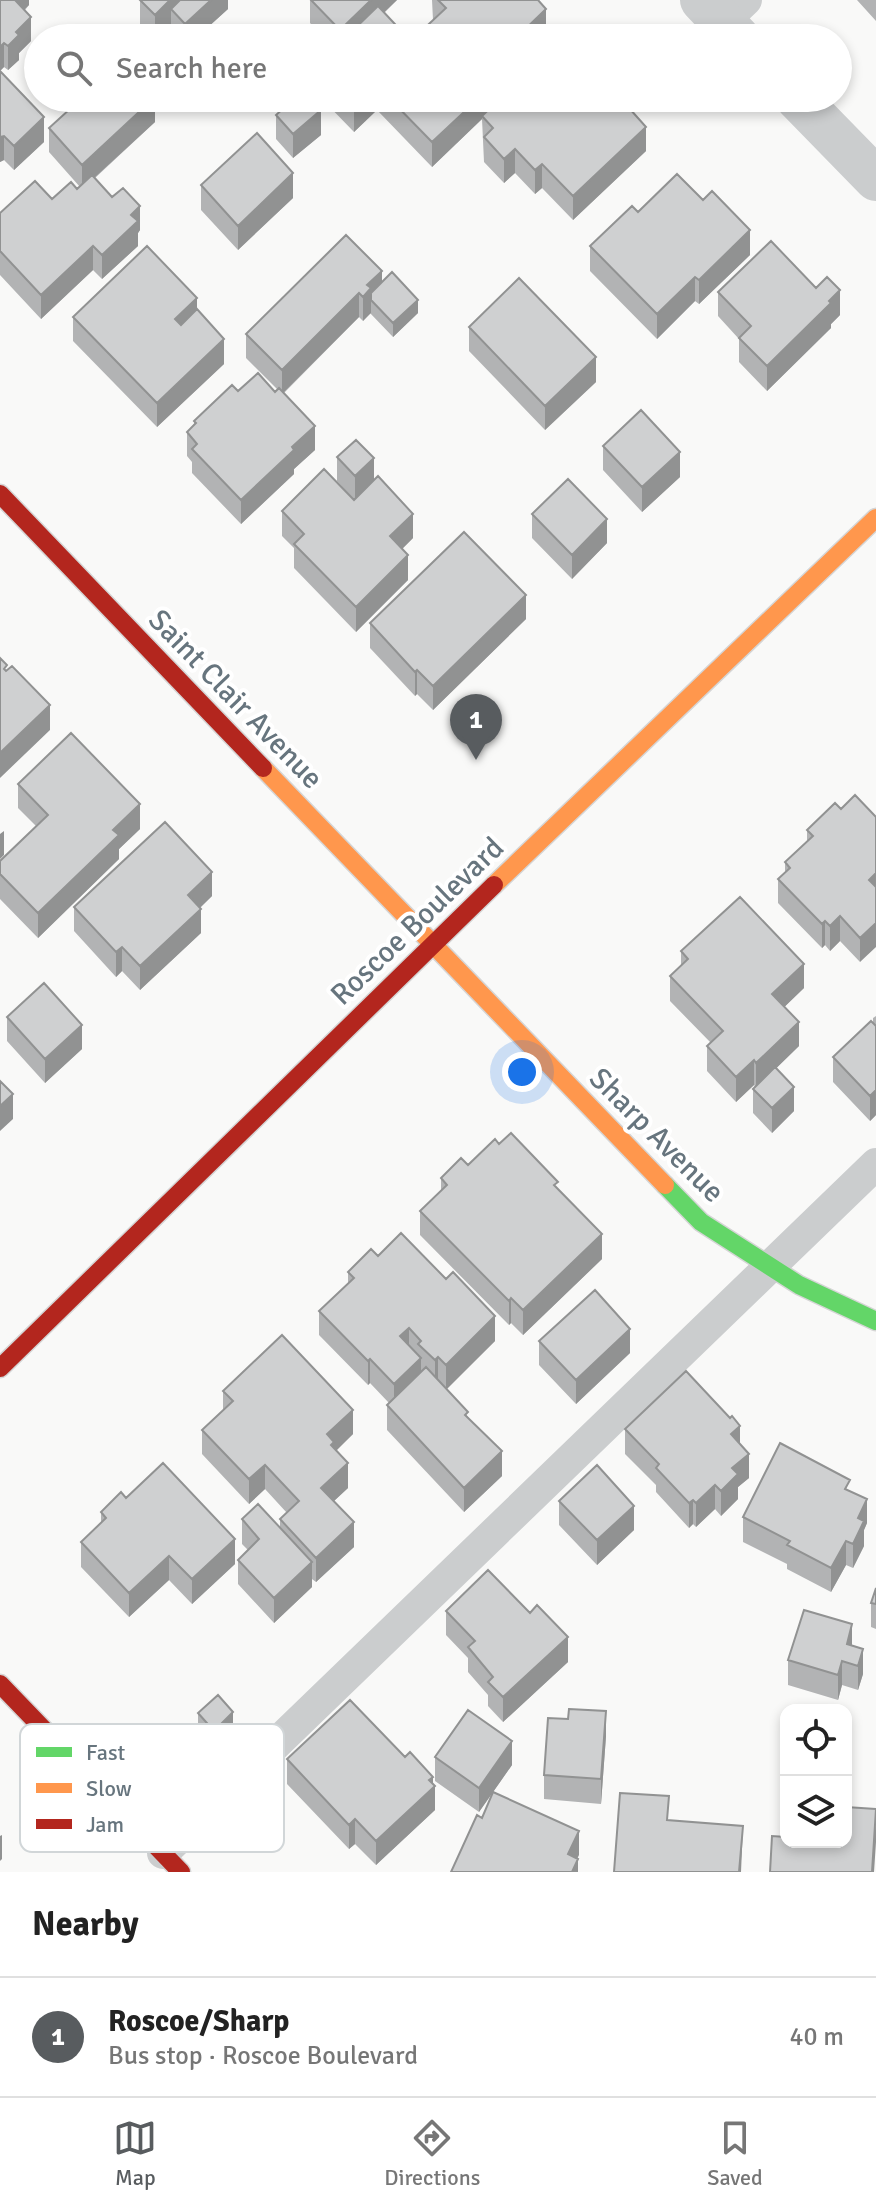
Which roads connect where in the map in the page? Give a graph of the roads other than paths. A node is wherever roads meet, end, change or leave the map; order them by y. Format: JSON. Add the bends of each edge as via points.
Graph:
{"nodes":[{"id":1,"x":811,"y":112,"type":"edge"},
{"id":2,"x":876,"y":179,"type":"edge"},
{"id":3,"x":0,"y":494,"type":"edge"},
{"id":4,"x":876,"y":518,"type":"edge"},
{"id":5,"x":432,"y":944,"type":"junction"},
{"id":6,"x":876,"y":1164,"type":"edge"},
{"id":7,"x":771,"y":1267,"type":"junction"},
{"id":8,"x":876,"y":1321,"type":"edge"},
{"id":9,"x":0,"y":1368,"type":"edge"},
{"id":10,"x":0,"y":1684,"type":"edge"},
{"id":11,"x":39,"y":1724,"type":"edge"},
{"id":12,"x":284,"y":1751,"type":"edge"}],
"edges":[{"from":1,"to":2,"type":"street"},
{"from":3,"to":5,"type":"street","name":"Saint Clair Avenue"},
{"from":4,"to":5,"type":"street","name":"Roscoe Boulevard"},
{"from":5,"to":7,"type":"street","name":"Sharp Avenue","via":[[701,1222]]},
{"from":5,"to":9,"type":"street","name":"Roscoe Boulevard"},
{"from":6,"to":7,"type":"lane"},
{"from":7,"to":8,"type":"street","name":"Sharp Avenue"},
{"from":7,"to":12,"type":"lane"},
{"from":10,"to":11,"type":"street"}]}
